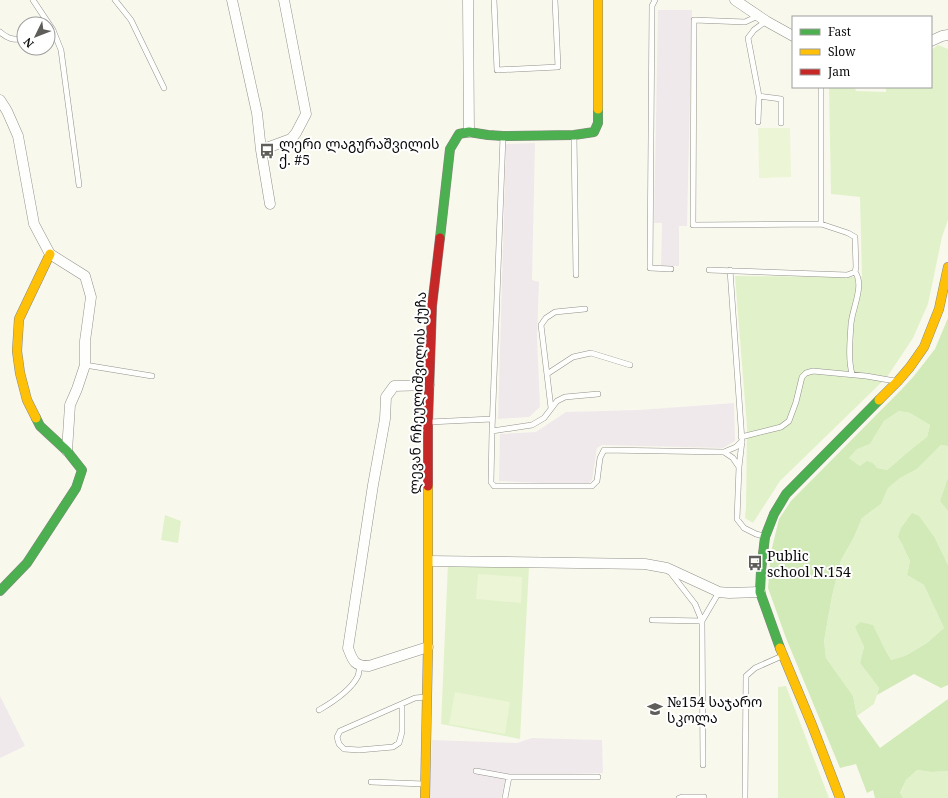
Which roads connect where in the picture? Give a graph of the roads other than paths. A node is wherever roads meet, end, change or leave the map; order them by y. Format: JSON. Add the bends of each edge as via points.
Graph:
{"nodes":[{"id":1,"x":33,"y":0,"type":"edge"},
{"id":2,"x":115,"y":0,"type":"edge"},
{"id":3,"x":232,"y":0,"type":"edge"},
{"id":4,"x":284,"y":0,"type":"edge"},
{"id":5,"x":468,"y":0,"type":"edge"},
{"id":6,"x":494,"y":0,"type":"edge"},
{"id":7,"x":555,"y":0,"type":"edge"},
{"id":8,"x":598,"y":0,"type":"edge"},
{"id":9,"x":655,"y":0,"type":"edge"},
{"id":10,"x":735,"y":0,"type":"edge"},
{"id":11,"x":42,"y":16,"type":"edge"},
{"id":12,"x":762,"y":18,"type":"junction"},
{"id":13,"x":0,"y":32,"type":"edge"},
{"id":14,"x":792,"y":35,"type":"edge"},
{"id":15,"x":948,"y":35,"type":"edge"},
{"id":16,"x":16,"y":39,"type":"edge"},
{"id":17,"x":56,"y":40,"type":"edge"},
{"id":18,"x":932,"y":41,"type":"edge"},
{"id":19,"x":164,"y":88,"type":"dead end"},
{"id":20,"x":821,"y":88,"type":"edge"},
{"id":21,"x":759,"y":96,"type":"junction"},
{"id":22,"x":0,"y":100,"type":"edge"},
{"id":23,"x":758,"y":122,"type":"dead end"},
{"id":24,"x":781,"y":123,"type":"dead end"},
{"id":25,"x":469,"y":132,"type":"junction"},
{"id":26,"x":574,"y":135,"type":"junction"},
{"id":27,"x":503,"y":136,"type":"junction"},
{"id":28,"x":261,"y":150,"type":"junction"},
{"id":29,"x":79,"y":185,"type":"dead end"},
{"id":30,"x":270,"y":204,"type":"dead end"},
{"id":31,"x":821,"y":224,"type":"junction"},
{"id":32,"x":50,"y":254,"type":"junction"},
{"id":33,"x":948,"y":267,"type":"edge"},
{"id":34,"x":671,"y":269,"type":"dead end"},
{"id":35,"x":709,"y":270,"type":"dead end"},
{"id":36,"x":730,"y":270,"type":"junction"},
{"id":37,"x":855,"y":272,"type":"junction"},
{"id":38,"x":576,"y":276,"type":"dead end"},
{"id":39,"x":585,"y":309,"type":"dead end"},
{"id":40,"x":630,"y":364,"type":"dead end"},
{"id":41,"x":85,"y":365,"type":"junction"},
{"id":42,"x":547,"y":374,"type":"junction"},
{"id":43,"x":852,"y":374,"type":"junction"},
{"id":44,"x":152,"y":376,"type":"dead end"},
{"id":45,"x":898,"y":381,"type":"junction"},
{"id":46,"x":429,"y":385,"type":"junction"},
{"id":47,"x":598,"y":394,"type":"dead end"},
{"id":48,"x":551,"y":408,"type":"junction"},
{"id":49,"x":492,"y":419,"type":"junction"},
{"id":50,"x":428,"y":422,"type":"junction"},
{"id":51,"x":492,"y":431,"type":"junction"},
{"id":52,"x":741,"y":439,"type":"junction"},
{"id":53,"x":67,"y":451,"type":"junction"},
{"id":54,"x":724,"y":452,"type":"junction"},
{"id":55,"x":739,"y":467,"type":"junction"},
{"id":56,"x":765,"y":537,"type":"junction"},
{"id":57,"x":429,"y":561,"type":"junction"},
{"id":58,"x":667,"y":568,"type":"junction"},
{"id":59,"x":0,"y":591,"type":"edge"},
{"id":60,"x":719,"y":592,"type":"junction"},
{"id":61,"x":760,"y":592,"type":"junction"},
{"id":62,"x":652,"y":620,"type":"dead end"},
{"id":63,"x":702,"y":621,"type":"junction"},
{"id":64,"x":428,"y":647,"type":"junction"},
{"id":65,"x":783,"y":655,"type":"junction"},
{"id":66,"x":360,"y":666,"type":"junction"},
{"id":67,"x":427,"y":697,"type":"junction"},
{"id":68,"x":402,"y":704,"type":"junction"},
{"id":69,"x":319,"y":710,"type":"dead end"},
{"id":70,"x":702,"y":765,"type":"dead end"},
{"id":71,"x":476,"y":771,"type":"dead end"},
{"id":72,"x":598,"y":777,"type":"dead end"},
{"id":73,"x":509,"y":778,"type":"junction"},
{"id":74,"x":371,"y":782,"type":"dead end"},
{"id":75,"x":425,"y":784,"type":"junction"},
{"id":76,"x":424,"y":798,"type":"edge"},
{"id":77,"x":504,"y":798,"type":"edge"},
{"id":78,"x":679,"y":798,"type":"edge"},
{"id":79,"x":704,"y":798,"type":"edge"},
{"id":80,"x":745,"y":798,"type":"edge"},
{"id":81,"x":840,"y":798,"type":"edge"}],
"edges":[{"from":1,"to":11,"type":"lane"},
{"from":2,"to":19,"type":"lane","via":[[131,20]]},
{"from":3,"to":28,"type":"street","via":[[257,113]]},
{"from":4,"to":28,"type":"street","via":[[306,114],[291,140]]},
{"from":5,"to":25,"type":"street"},
{"from":6,"to":7,"type":"lane","via":[[497,70],[558,67]]},
{"from":8,"to":26,"type":"street","via":[[598,122],[594,132]]},
{"from":9,"to":34,"type":"lane","via":[[652,6],[650,268]]},
{"from":10,"to":12,"type":"street"},
{"from":12,"to":14,"type":"street"},
{"from":12,"to":21,"type":"lane","via":[[748,38]]},
{"from":12,"to":31,"type":"lane","via":[[745,22],[694,20],[693,225]]},
{"from":13,"to":16,"type":"lane","via":[[8,38]]},
{"from":15,"to":18,"type":"street"},
{"from":17,"to":29,"type":"lane","via":[[61,50]]},
{"from":20,"to":31,"type":"lane"},
{"from":21,"to":23,"type":"lane"},
{"from":21,"to":24,"type":"lane","via":[[781,100]]},
{"from":22,"to":32,"type":"street","via":[[18,136],[34,224]]},
{"from":25,"to":27,"type":"street"},
{"from":25,"to":46,"type":"street","name":"ლევან რჩეულიშვილის ქუჩა","via":[[459,134],[450,148],[432,306]]},
{"from":26,"to":27,"type":"street"},
{"from":26,"to":38,"type":"lane"},
{"from":27,"to":49,"type":"lane"},
{"from":28,"to":30,"type":"street"},
{"from":31,"to":37,"type":"lane","via":[[855,236]]},
{"from":32,"to":41,"type":"street","via":[[85,276],[91,297]]},
{"from":32,"to":53,"type":"street","via":[[19,319],[17,351],[28,400],[40,426]]},
{"from":33,"to":45,"type":"street","via":[[938,309],[924,347]]},
{"from":35,"to":36,"type":"lane"},
{"from":36,"to":37,"type":"lane","via":[[847,275]]},
{"from":36,"to":52,"type":"lane"},
{"from":37,"to":43,"type":"lane","via":[[859,282],[851,322],[849,355]]},
{"from":39,"to":42,"type":"lane","via":[[555,312],[541,325]]},
{"from":40,"to":42,"type":"lane","via":[[591,353],[573,357]]},
{"from":41,"to":44,"type":"lane"},
{"from":41,"to":53,"type":"street","via":[[70,405]]},
{"from":42,"to":48,"type":"lane"},
{"from":43,"to":45,"type":"lane"},
{"from":43,"to":52,"type":"lane","via":[[813,371],[806,373],[802,377],[789,421],[781,427]]},
{"from":45,"to":56,"type":"street","via":[[786,494],[774,514]]},
{"from":46,"to":50,"type":"street","name":"ლევან რჩეულიშვილის ქუჩა"},
{"from":46,"to":66,"type":"street","via":[[394,386],[386,397],[385,419],[348,648],[353,661]]},
{"from":47,"to":48,"type":"lane","via":[[565,397]]},
{"from":48,"to":51,"type":"lane","via":[[544,418],[532,426]]},
{"from":49,"to":50,"type":"lane"},
{"from":49,"to":51,"type":"lane"},
{"from":50,"to":57,"type":"street","name":"ლევან რჩეულიშვილის ქუჩა"},
{"from":51,"to":54,"type":"lane","via":[[491,482],[494,486],[592,486],[597,480],[600,458],[604,450]]},
{"from":52,"to":54,"type":"lane","via":[[736,447]]},
{"from":52,"to":55,"type":"lane"},
{"from":53,"to":59,"type":"street","via":[[82,470],[76,488],[27,562]]},
{"from":54,"to":55,"type":"lane","via":[[733,458]]},
{"from":55,"to":56,"type":"lane","via":[[737,519],[744,528]]},
{"from":56,"to":61,"type":"street"},
{"from":57,"to":58,"type":"street","via":[[645,564]]},
{"from":57,"to":64,"type":"street","name":"ლევან რჩეულიშვილის ქუჩა"},
{"from":58,"to":60,"type":"street"},
{"from":58,"to":63,"type":"lane","via":[[694,604]]},
{"from":60,"to":61,"type":"street"},
{"from":60,"to":63,"type":"lane"},
{"from":61,"to":65,"type":"street"},
{"from":62,"to":63,"type":"lane"},
{"from":63,"to":70,"type":"lane"},
{"from":64,"to":66,"type":"street","via":[[369,666]]},
{"from":64,"to":67,"type":"street","name":"ლევან რჩეულიშვილის ქუჩა"},
{"from":65,"to":80,"type":"lane","via":[[755,668],[746,676]]},
{"from":65,"to":81,"type":"street"},
{"from":66,"to":69,"type":"lane","via":[[349,688]]},
{"from":67,"to":68,"type":"lane","via":[[414,698]]},
{"from":67,"to":75,"type":"street","name":"ლევან რჩეულიშვილის ქუჩა"},
{"from":68,"to":68,"type":"lane","via":[[402,732],[399,743],[393,747],[359,750],[344,749],[339,744],[337,737],[340,731]]},
{"from":71,"to":73,"type":"lane"},
{"from":72,"to":73,"type":"lane"},
{"from":73,"to":77,"type":"lane"},
{"from":74,"to":75,"type":"lane"},
{"from":75,"to":76,"type":"street","name":"ლევან რჩეულიშვილის ქუჩა"},
{"from":78,"to":79,"type":"lane"}]}
